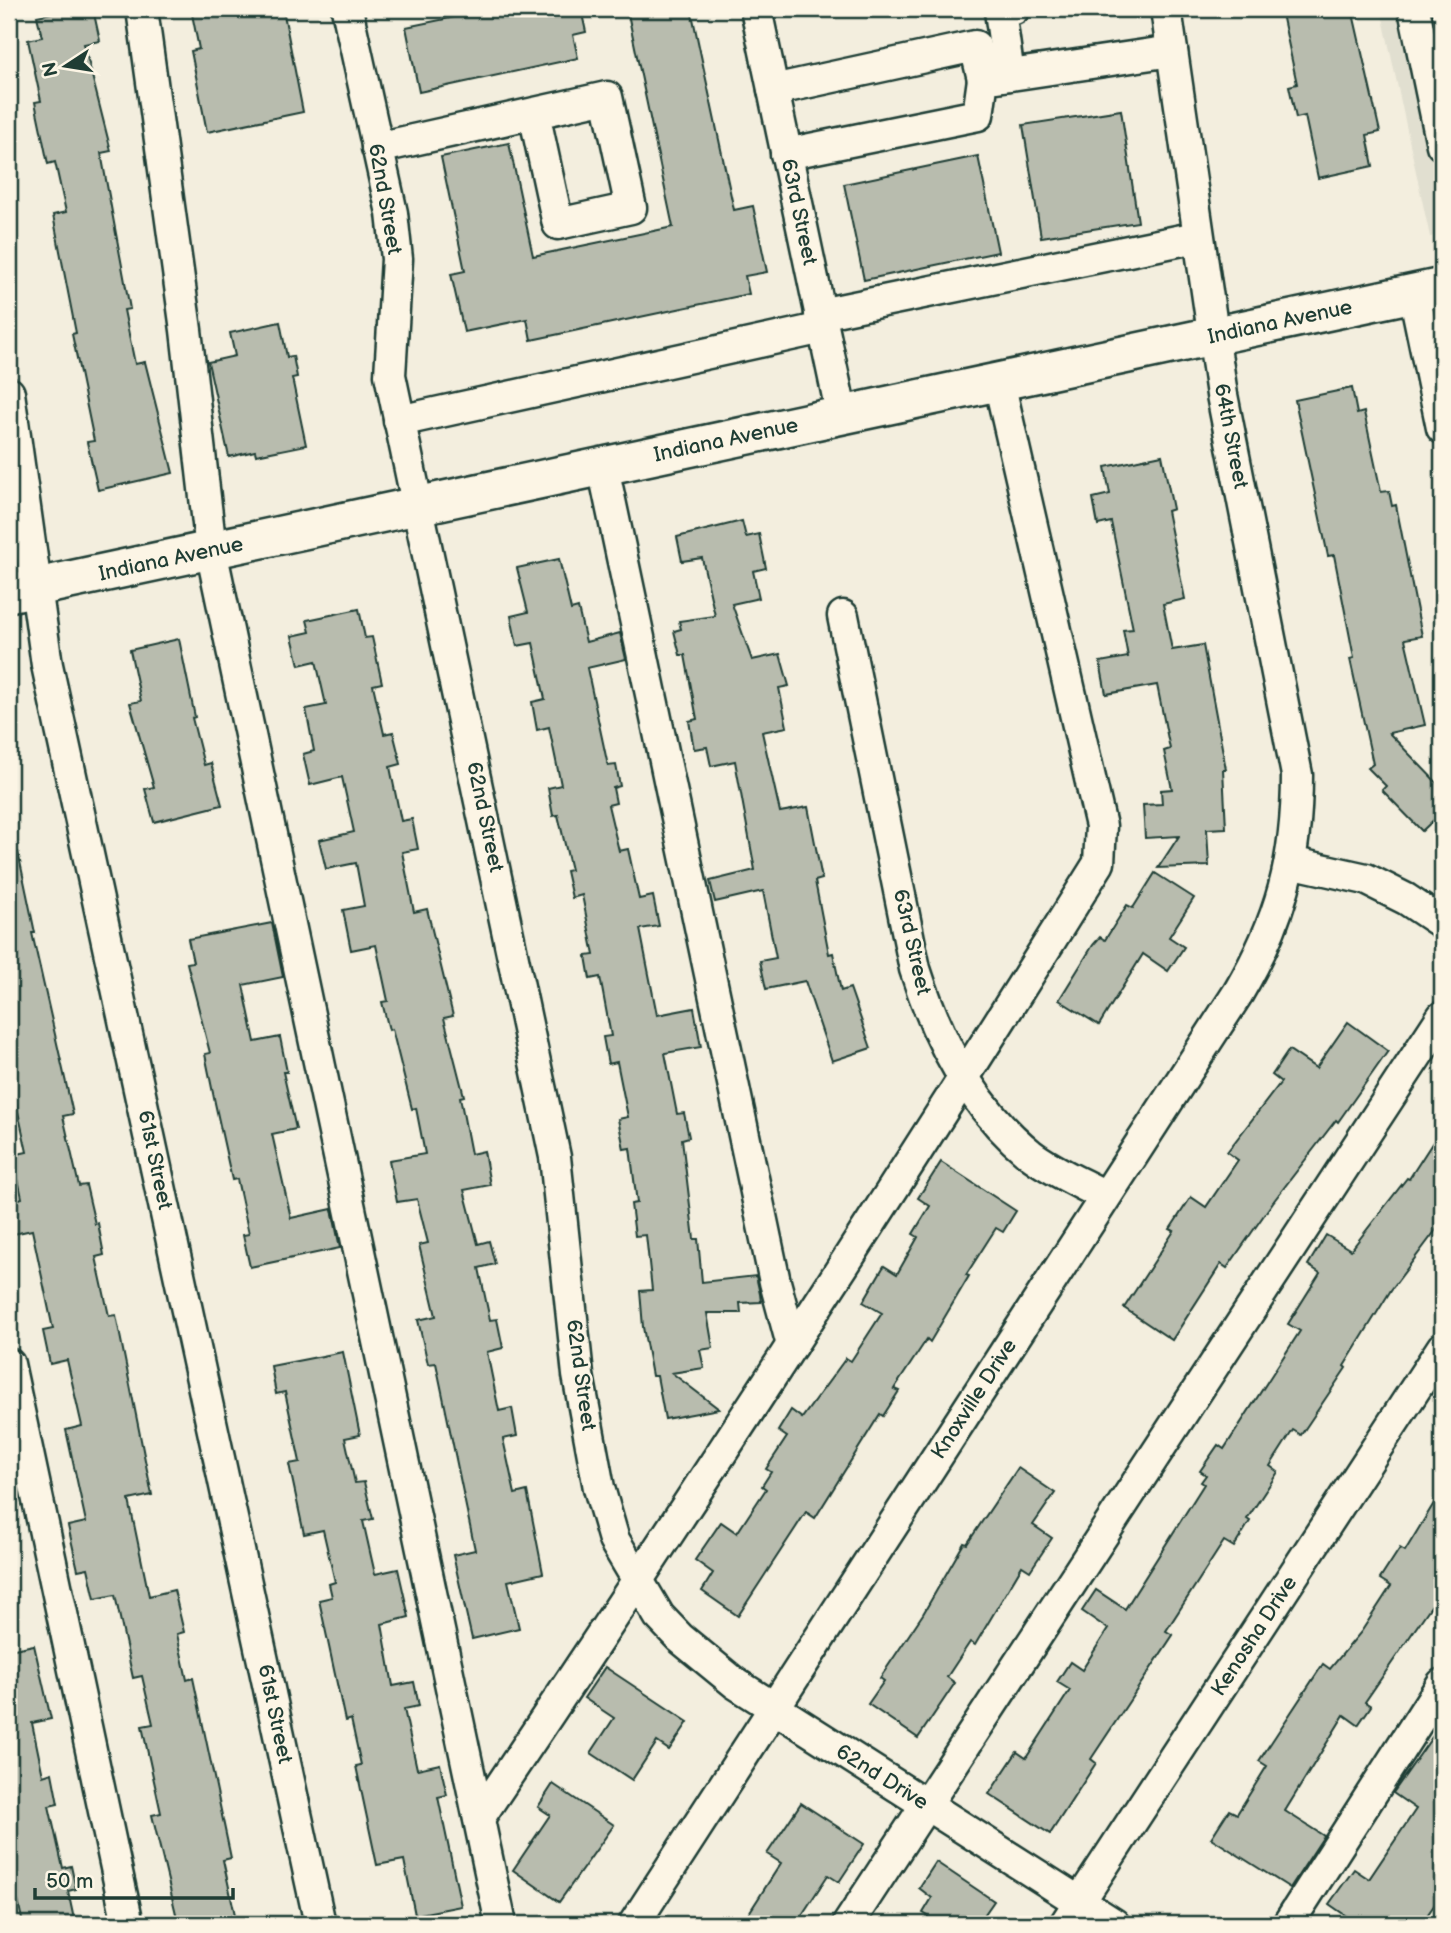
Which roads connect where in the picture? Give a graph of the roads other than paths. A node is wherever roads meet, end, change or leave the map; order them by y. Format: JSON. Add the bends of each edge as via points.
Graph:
{"nodes":[{"id":1,"x":142,"y":9,"type":"edge"},
{"id":2,"x":346,"y":9,"type":"edge"},
{"id":3,"x":756,"y":9,"type":"edge"},
{"id":4,"x":1014,"y":9,"type":"edge"},
{"id":5,"x":1166,"y":9,"type":"edge"},
{"id":6,"x":1413,"y":9,"type":"edge"},
{"id":7,"x":1172,"y":51,"type":"junction"},
{"id":8,"x":996,"y":77,"type":"junction"},
{"id":9,"x":773,"y":90,"type":"junction"},
{"id":10,"x":534,"y":113,"type":"junction"},
{"id":11,"x":1440,"y":127,"type":"edge"},
{"id":12,"x":377,"y":148,"type":"junction"},
{"id":13,"x":786,"y":154,"type":"junction"},
{"id":14,"x":1197,"y":237,"type":"junction"},
{"id":15,"x":1428,"y":290,"type":"edge"},
{"id":16,"x":821,"y":321,"type":"junction"},
{"id":17,"x":1213,"y":336,"type":"junction"},
{"id":18,"x":999,"y":382,"type":"junction"},
{"id":19,"x":9,"y":393,"type":"edge"},
{"id":20,"x":842,"y":416,"type":"junction"},
{"id":21,"x":399,"y":421,"type":"junction"},
{"id":22,"x":1442,"y":428,"type":"edge"},
{"id":23,"x":603,"y":467,"type":"junction"},
{"id":24,"x":416,"y":506,"type":"junction"},
{"id":25,"x":211,"y":550,"type":"junction"},
{"id":26,"x":23,"y":590,"type":"edge"},
{"id":27,"x":843,"y":616,"type":"dead end"},
{"id":28,"x":1290,"y":862,"type":"junction"},
{"id":29,"x":1442,"y":923,"type":"edge"},
{"id":30,"x":1442,"y":1017,"type":"edge"},
{"id":31,"x":965,"y":1078,"type":"junction"},
{"id":32,"x":1105,"y":1196,"type":"junction"},
{"id":33,"x":792,"y":1345,"type":"junction"},
{"id":34,"x":1442,"y":1348,"type":"edge"},
{"id":35,"x":9,"y":1364,"type":"edge"},
{"id":36,"x":637,"y":1583,"type":"junction"},
{"id":37,"x":659,"y":1616,"type":"joint"},
{"id":38,"x":1442,"y":1684,"type":"edge"},
{"id":39,"x":773,"y":1709,"type":"junction"},
{"id":40,"x":926,"y":1805,"type":"junction"},
{"id":41,"x":479,"y":1818,"type":"junction"},
{"id":42,"x":1073,"y":1913,"type":"edge"},
{"id":43,"x":128,"y":1924,"type":"edge"},
{"id":44,"x":320,"y":1924,"type":"edge"},
{"id":45,"x":501,"y":1924,"type":"edge"},
{"id":46,"x":634,"y":1924,"type":"edge"},
{"id":47,"x":848,"y":1924,"type":"edge"},
{"id":48,"x":1114,"y":1924,"type":"edge"},
{"id":49,"x":1288,"y":1924,"type":"edge"}],
"edges":[{"from":1,"to":25,"type":"street"},
{"from":2,"to":12,"type":"street","name":"62nd Street"},
{"from":3,"to":9,"type":"street","name":"63rd Street"},
{"from":4,"to":8,"type":"street","via":[[1000,11]]},
{"from":5,"to":7,"type":"street","name":"64th Street"},
{"from":6,"to":11,"type":"street"},
{"from":7,"to":8,"type":"street"},
{"from":7,"to":14,"type":"street","name":"64th Street"},
{"from":8,"to":9,"type":"street","via":[[975,46]]},
{"from":8,"to":13,"type":"street","via":[[978,115]]},
{"from":9,"to":13,"type":"street","name":"63rd Street"},
{"from":10,"to":10,"type":"street","via":[[607,97],[631,208],[558,224]]},
{"from":10,"to":12,"type":"street"},
{"from":12,"to":21,"type":"street","name":"62nd Street","via":[[397,259],[390,375]]},
{"from":13,"to":16,"type":"street","name":"63rd Street"},
{"from":14,"to":16,"type":"street"},
{"from":14,"to":17,"type":"street","name":"64th Street"},
{"from":15,"to":17,"type":"main road","name":"Indiana Avenue"},
{"from":15,"to":22,"type":"street"},
{"from":16,"to":20,"type":"street","name":"63rd Street"},
{"from":16,"to":21,"type":"street"},
{"from":17,"to":18,"type":"main road","name":"Indiana Avenue"},
{"from":17,"to":28,"type":"street","name":"64th Street","via":[[1297,775],[1297,819]]},
{"from":18,"to":20,"type":"main road","name":"Indiana Avenue"},
{"from":18,"to":31,"type":"street","via":[[1101,825],[1099,863]]},
{"from":19,"to":26,"type":"street","name":"61st Street"},
{"from":20,"to":23,"type":"main road","name":"Indiana Avenue"},
{"from":21,"to":24,"type":"street","name":"62nd Street"},
{"from":23,"to":24,"type":"main road","name":"Indiana Avenue"},
{"from":23,"to":33,"type":"street"},
{"from":24,"to":25,"type":"main road","name":"Indiana Avenue"},
{"from":24,"to":36,"type":"street","name":"62nd Street","via":[[555,1157],[578,1375],[599,1488],[614,1540]]},
{"from":25,"to":26,"type":"main road","name":"Indiana Avenue"},
{"from":25,"to":41,"type":"street"},
{"from":26,"to":44,"type":"street","name":"61st Street","via":[[50,678]]},
{"from":27,"to":31,"type":"street","name":"63rd Street","via":[[915,969],[931,1018]]},
{"from":28,"to":29,"type":"street","via":[[1366,879]]},
{"from":28,"to":32,"type":"street","name":"Knoxville Drive","via":[[1279,912],[1262,952]]},
{"from":30,"to":40,"type":"street"},
{"from":31,"to":32,"type":"street","name":"63rd Street","via":[[989,1112],[1031,1154]]},
{"from":31,"to":33,"type":"street"},
{"from":32,"to":39,"type":"street","name":"Knoxville Drive"},
{"from":33,"to":36,"type":"street"},
{"from":34,"to":42,"type":"street","name":"Kenosha Drive"},
{"from":35,"to":43,"type":"street"},
{"from":36,"to":37,"type":"street","name":"62nd Street"},
{"from":36,"to":41,"type":"street"},
{"from":37,"to":39,"type":"street","name":"62nd Drive","via":[[680,1638]]},
{"from":38,"to":49,"type":"street"},
{"from":39,"to":40,"type":"street","name":"62nd Drive"},
{"from":39,"to":46,"type":"street","name":"Knoxville Drive"},
{"from":40,"to":42,"type":"street","name":"62nd Drive"},
{"from":40,"to":47,"type":"street"},
{"from":41,"to":45,"type":"street"},
{"from":42,"to":48,"type":"street","name":"62nd Drive"}]}
